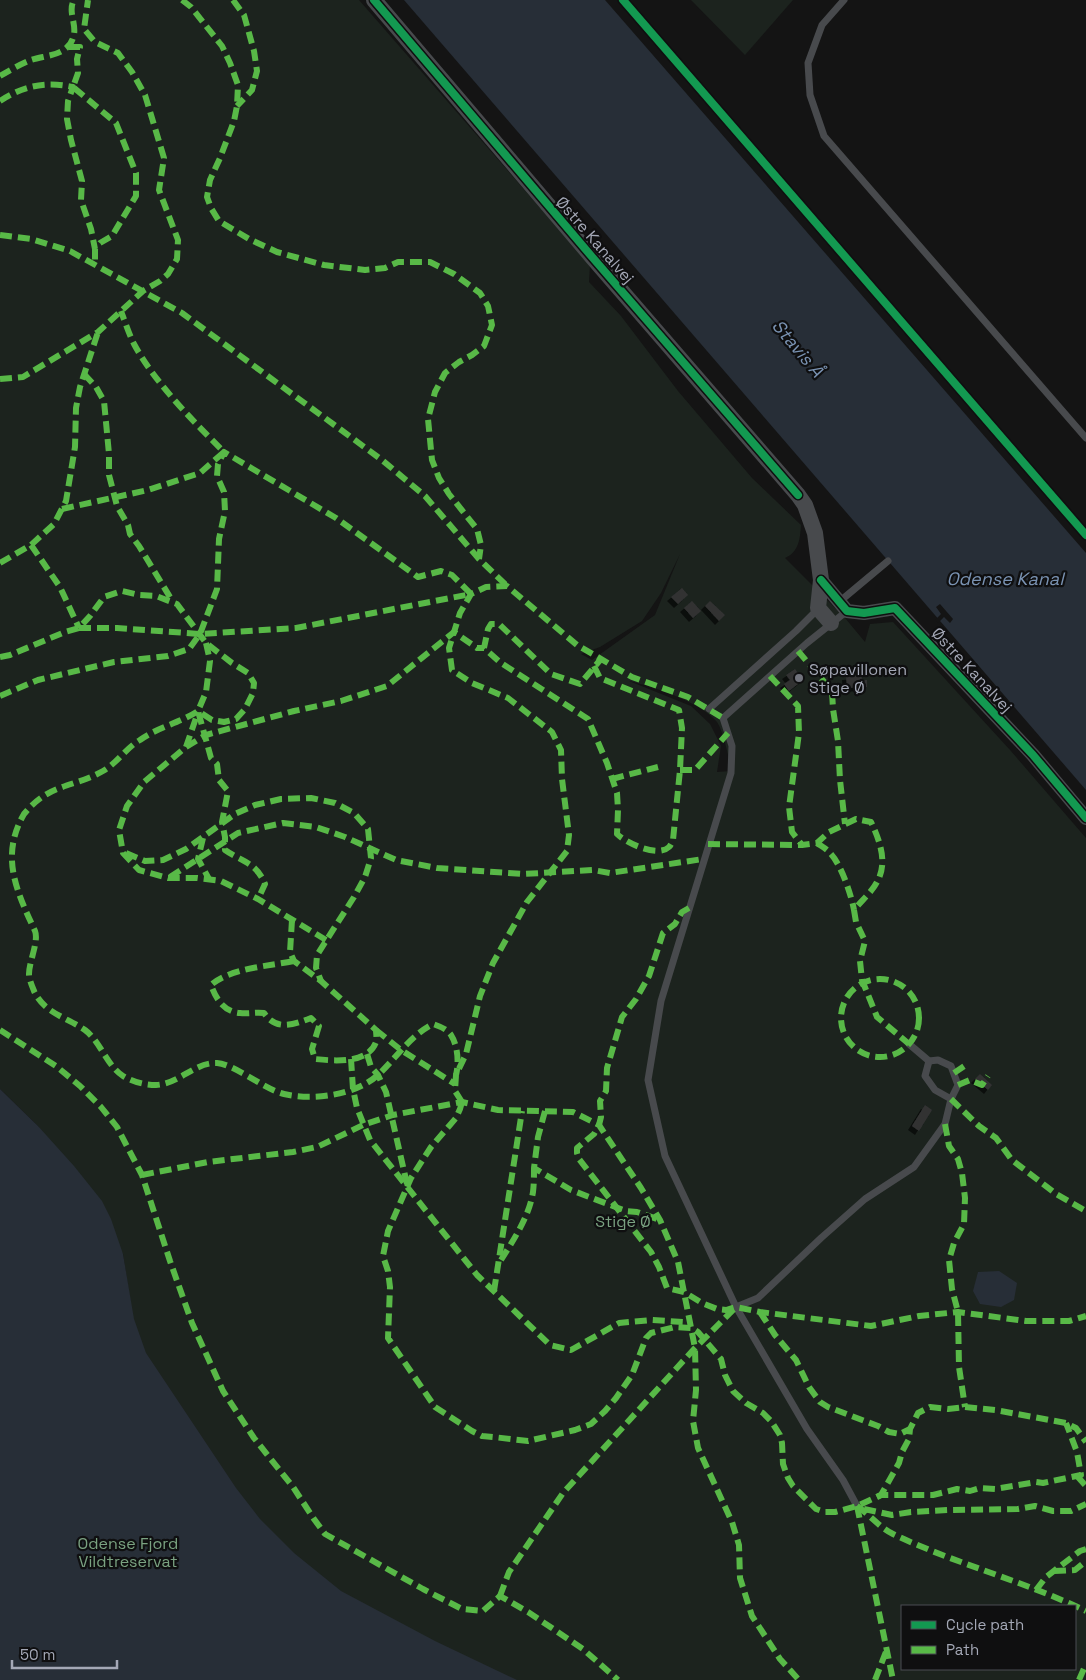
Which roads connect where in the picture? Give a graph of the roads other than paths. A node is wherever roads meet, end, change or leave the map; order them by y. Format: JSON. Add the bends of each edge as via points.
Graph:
{"nodes":[{"id":1,"x":374,"y":0,"type":"edge"},
{"id":2,"x":844,"y":0,"type":"edge"},
{"id":3,"x":1086,"y":438,"type":"edge"},
{"id":4,"x":888,"y":561,"type":"dead end"},
{"id":5,"x":821,"y":580,"type":"junction"},
{"id":6,"x":843,"y":607,"type":"junction"},
{"id":7,"x":818,"y":608,"type":"junction"},
{"id":8,"x":831,"y":623,"type":"junction"},
{"id":9,"x":709,"y":709,"type":"dead end"},
{"id":10,"x":1086,"y":818,"type":"edge"},
{"id":11,"x":909,"y":1044,"type":"dead end"},
{"id":12,"x":928,"y":1061,"type":"junction"},
{"id":13,"x":951,"y":1099,"type":"junction"},
{"id":14,"x":736,"y":1307,"type":"junction"},
{"id":15,"x":857,"y":1506,"type":"dead end"}],
"edges":[{"from":1,"to":5,"type":"street","name":"Østre Kanalvej","via":[[798,495],[815,533]]},
{"from":2,"to":3,"type":"lane","via":[[822,25],[808,63],[810,95],[824,136]]},
{"from":4,"to":6,"type":"lane"},
{"from":5,"to":6,"type":"street"},
{"from":5,"to":7,"type":"street","name":"Østre Kanalvej"},
{"from":6,"to":8,"type":"lane"},
{"from":6,"to":10,"type":"street","name":"Østre Kanalvej","via":[[864,613],[895,608],[1033,756]]},
{"from":7,"to":8,"type":"street"},
{"from":7,"to":9,"type":"lane"},
{"from":8,"to":14,"type":"lane","via":[[723,718],[732,746],[730,773],[661,1001],[648,1080],[665,1156]]},
{"from":11,"to":12,"type":"lane"},
{"from":12,"to":13,"type":"lane","via":[[925,1076],[935,1090]]},
{"from":12,"to":13,"type":"lane","via":[[938,1060],[951,1066],[958,1085]]},
{"from":13,"to":14,"type":"lane","via":[[945,1124],[914,1167],[865,1199],[758,1298]]},
{"from":14,"to":15,"type":"lane","via":[[807,1429]]}]}
